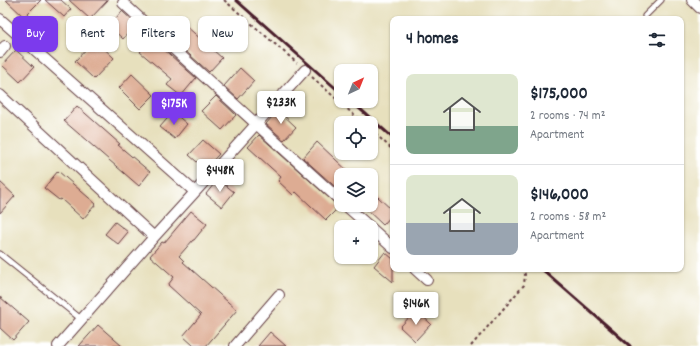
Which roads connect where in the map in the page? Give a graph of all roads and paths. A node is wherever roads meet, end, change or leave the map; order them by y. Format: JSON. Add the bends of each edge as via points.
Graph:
{"nodes":[{"id":1,"x":224,"y":0,"type":"edge"},
{"id":2,"x":662,"y":0,"type":"edge"},
{"id":3,"x":692,"y":0,"type":"edge"},
{"id":4,"x":123,"y":3,"type":"dead end"},
{"id":5,"x":700,"y":8,"type":"edge"},
{"id":6,"x":645,"y":16,"type":"dead end"},
{"id":7,"x":0,"y":19,"type":"edge"},
{"id":8,"x":305,"y":70,"type":"junction"},
{"id":9,"x":0,"y":95,"type":"edge"},
{"id":10,"x":355,"y":116,"type":"edge"},
{"id":11,"x":257,"y":124,"type":"junction"},
{"id":12,"x":378,"y":136,"type":"edge"},
{"id":13,"x":390,"y":147,"type":"edge"},
{"id":14,"x":195,"y":192,"type":"junction"},
{"id":15,"x":334,"y":195,"type":"edge"},
{"id":16,"x":353,"y":212,"type":"edge"},
{"id":17,"x":362,"y":220,"type":"edge"},
{"id":18,"x":378,"y":235,"type":"edge"},
{"id":19,"x":154,"y":237,"type":"junction"},
{"id":20,"x":390,"y":245,"type":"edge"},
{"id":21,"x":0,"y":254,"type":"edge"},
{"id":22,"x":419,"y":272,"type":"edge"},
{"id":23,"x":524,"y":272,"type":"edge"},
{"id":24,"x":427,"y":280,"type":"dead end"},
{"id":25,"x":279,"y":296,"type":"dead end"},
{"id":26,"x":81,"y":319,"type":"junction"},
{"id":27,"x":58,"y":346,"type":"edge"},
{"id":28,"x":235,"y":346,"type":"edge"},
{"id":29,"x":471,"y":346,"type":"edge"}],
"edges":[{"from":1,"to":8,"type":"path"},
{"from":2,"to":6,"type":"lane"},
{"from":3,"to":5,"type":"street"},
{"from":4,"to":11,"type":"street"},
{"from":7,"to":14,"type":"street"},
{"from":8,"to":10,"type":"path"},
{"from":8,"to":11,"type":"street"},
{"from":9,"to":19,"type":"street"},
{"from":11,"to":14,"type":"street"},
{"from":11,"to":15,"type":"street"},
{"from":12,"to":13,"type":"path"},
{"from":14,"to":19,"type":"street"},
{"from":16,"to":17,"type":"street"},
{"from":18,"to":20,"type":"street"},
{"from":19,"to":26,"type":"street"},
{"from":21,"to":26,"type":"lane"},
{"from":22,"to":24,"type":"street"},
{"from":23,"to":29,"type":"path","via":[[524,285]]},
{"from":25,"to":28,"type":"street"},
{"from":26,"to":27,"type":"street"}]}
